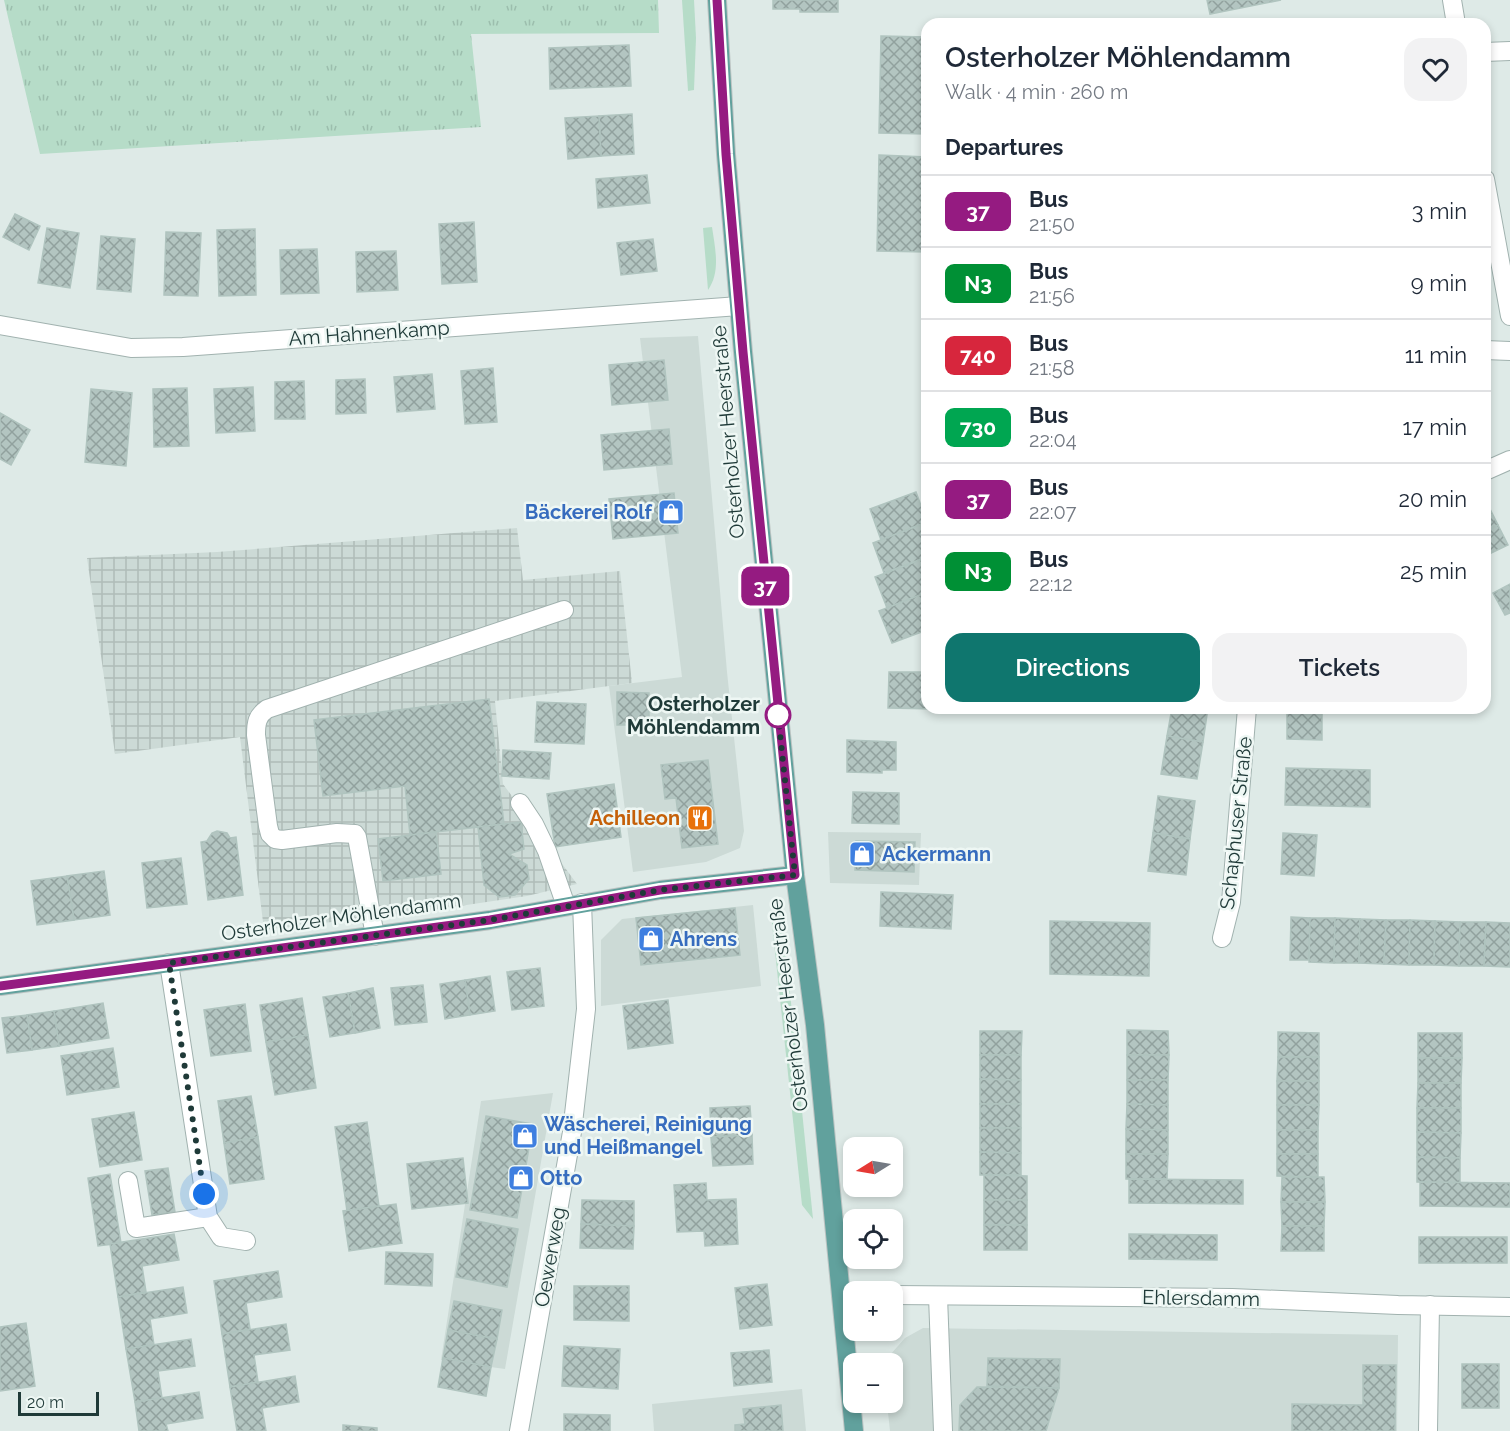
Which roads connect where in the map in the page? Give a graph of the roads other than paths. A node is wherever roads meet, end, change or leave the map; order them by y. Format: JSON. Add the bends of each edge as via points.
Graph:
{"nodes":[{"id":1,"x":717,"y":0,"type":"edge"},
{"id":2,"x":1452,"y":0,"type":"edge"},
{"id":3,"x":1455,"y":18,"type":"edge"},
{"id":4,"x":1510,"y":51,"type":"edge"},
{"id":5,"x":1491,"y":52,"type":"edge"},
{"id":6,"x":1491,"y":212,"type":"edge"},
{"id":7,"x":739,"y":306,"type":"junction"},
{"id":8,"x":1510,"y":316,"type":"edge"},
{"id":9,"x":0,"y":325,"type":"edge"},
{"id":10,"x":1491,"y":350,"type":"edge"},
{"id":11,"x":1510,"y":351,"type":"edge"},
{"id":12,"x":1510,"y":460,"type":"edge"},
{"id":13,"x":1491,"y":468,"type":"edge"},
{"id":14,"x":564,"y":610,"type":"dead end"},
{"id":15,"x":1247,"y":714,"type":"edge"},
{"id":16,"x":520,"y":803,"type":"dead end"},
{"id":17,"x":795,"y":875,"type":"junction"},
{"id":18,"x":574,"y":905,"type":"junction"},
{"id":19,"x":375,"y":936,"type":"junction"},
{"id":20,"x":1222,"y":938,"type":"dead end"},
{"id":21,"x":169,"y":963,"type":"junction"},
{"id":22,"x":0,"y":986,"type":"edge"},
{"id":23,"x":128,"y":1181,"type":"dead end"},
{"id":24,"x":208,"y":1217,"type":"junction"},
{"id":25,"x":246,"y":1241,"type":"dead end"},
{"id":26,"x":845,"y":1281,"type":"edge"},
{"id":27,"x":903,"y":1295,"type":"edge"},
{"id":28,"x":938,"y":1296,"type":"junction"},
{"id":29,"x":1430,"y":1305,"type":"junction"},
{"id":30,"x":1510,"y":1307,"type":"edge"},
{"id":31,"x":849,"y":1341,"type":"edge"},
{"id":32,"x":519,"y":1431,"type":"edge"},
{"id":33,"x":854,"y":1431,"type":"edge"},
{"id":34,"x":944,"y":1431,"type":"edge"},
{"id":35,"x":1428,"y":1431,"type":"edge"}],
"edges":[{"from":1,"to":7,"type":"main road","name":"Osterholzer Heerstraße"},
{"from":2,"to":3,"type":"street"},
{"from":4,"to":5,"type":"street"},
{"from":6,"to":8,"type":"street"},
{"from":7,"to":9,"type":"street","name":"Am Hahnenkamp","via":[[152,348],[130,348]]},
{"from":7,"to":17,"type":"main road","name":"Osterholzer Heerstraße"},
{"from":10,"to":11,"type":"street"},
{"from":12,"to":13,"type":"street"},
{"from":14,"to":19,"type":"street","via":[[260,714],[256,735],[270,834],[282,840],[355,834]]},
{"from":15,"to":20,"type":"street","name":"Schaphuser Straße","via":[[1231,902]]},
{"from":16,"to":18,"type":"street","name":"Oewerweg"},
{"from":17,"to":18,"type":"main road","name":"Osterholzer Möhlendamm","via":[[660,890]]},
{"from":17,"to":26,"type":"main road","name":"Osterholzer Heerstraße"},
{"from":18,"to":19,"type":"main road","name":"Osterholzer Möhlendamm"},
{"from":18,"to":32,"type":"street","name":"Oewerweg","via":[[586,1009],[572,1131]]},
{"from":19,"to":21,"type":"main road","name":"Osterholzer Möhlendamm"},
{"from":21,"to":22,"type":"main road","name":"Osterholzer Möhlendamm"},
{"from":21,"to":24,"type":"street"},
{"from":23,"to":24,"type":"street","via":[[136,1228]]},
{"from":24,"to":25,"type":"street","via":[[221,1237]]},
{"from":27,"to":28,"type":"street","name":"Ehlersdamm"},
{"from":28,"to":29,"type":"street","name":"Ehlersdamm","via":[[1176,1297]]},
{"from":28,"to":34,"type":"street"},
{"from":29,"to":30,"type":"street","name":"Ehlersdamm"},
{"from":29,"to":35,"type":"street"},
{"from":31,"to":33,"type":"main road","name":"Osterholzer Heerstraße"}]}
